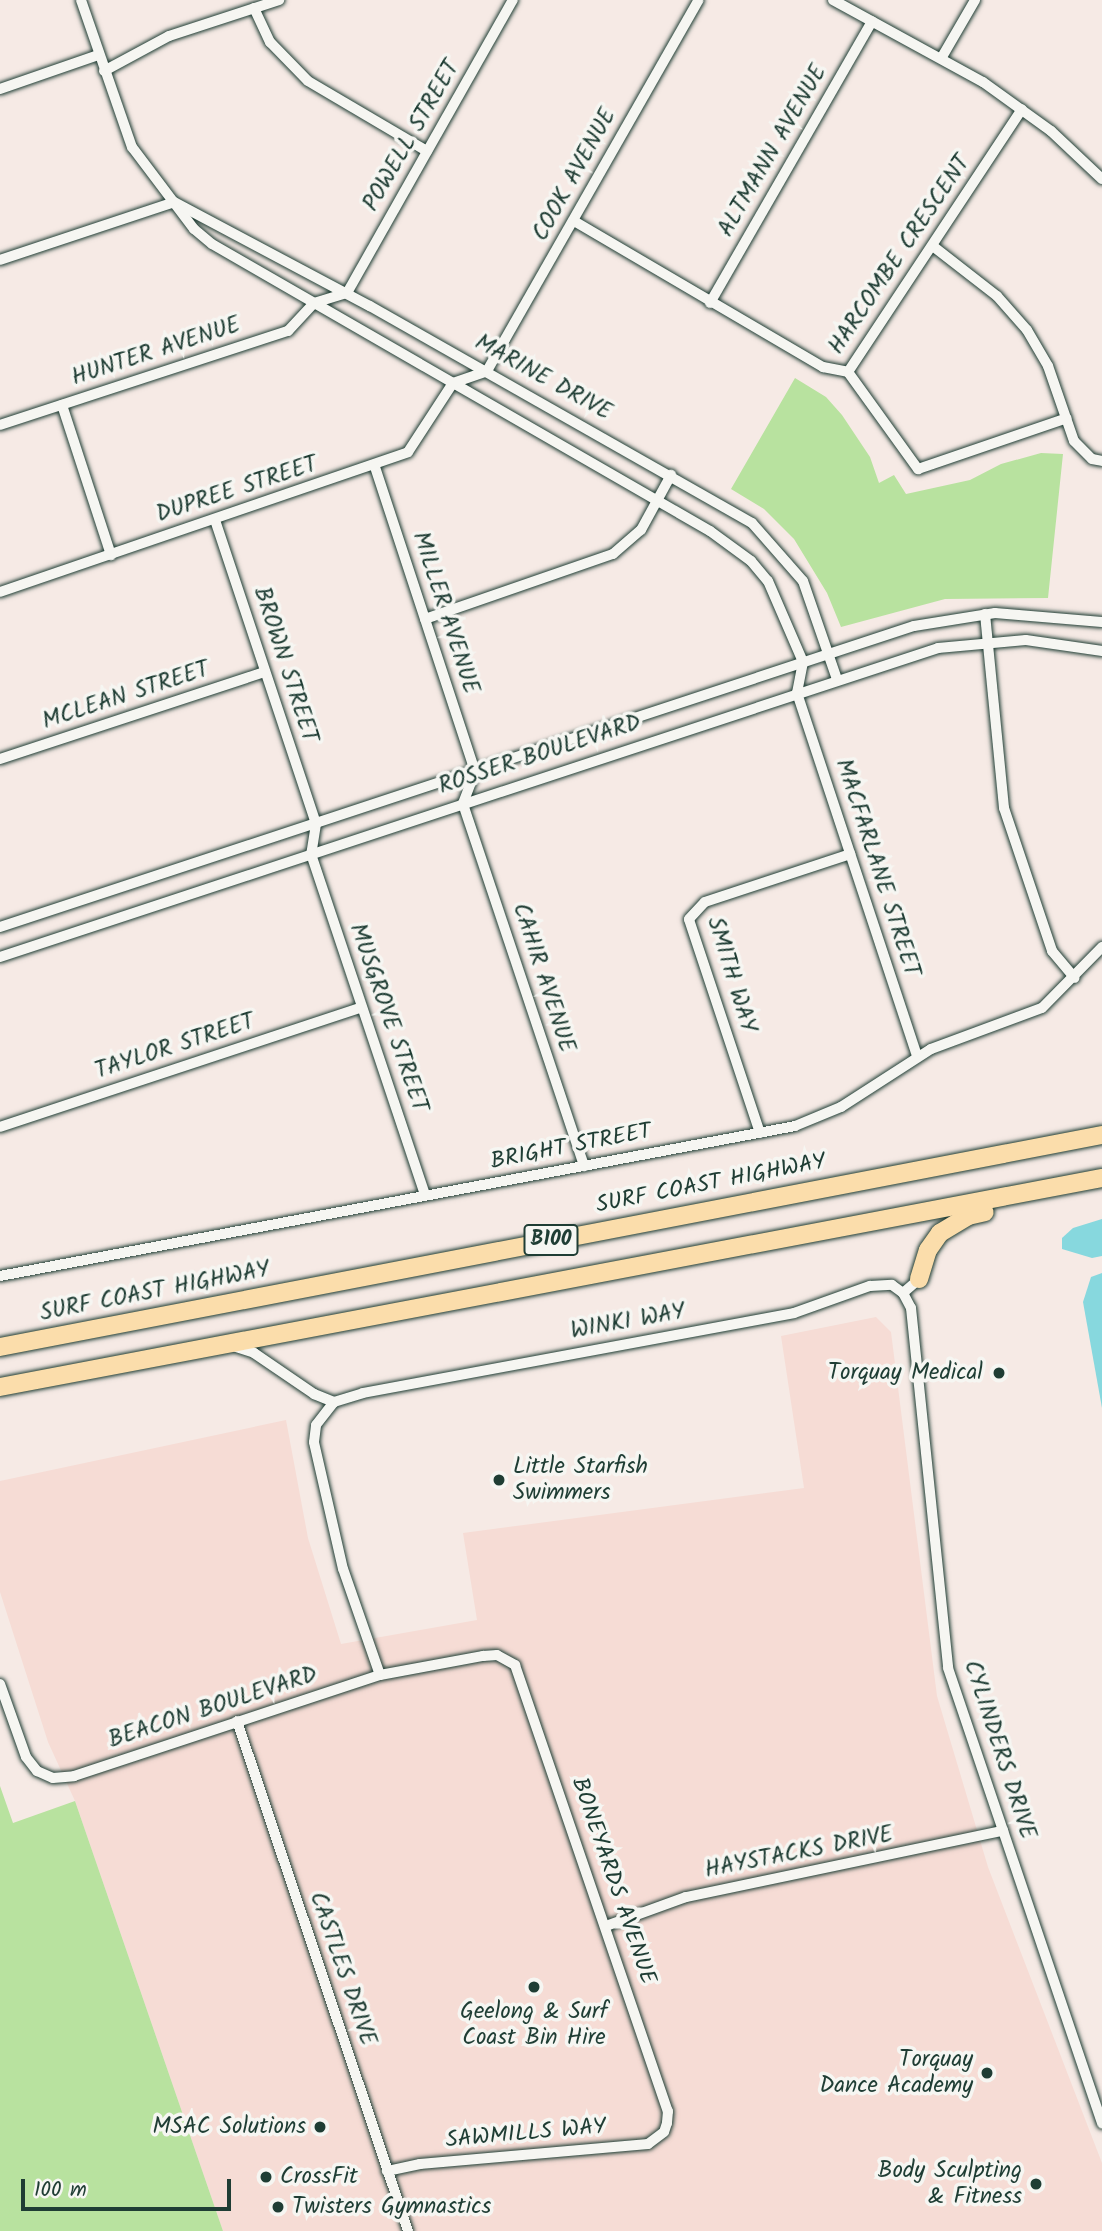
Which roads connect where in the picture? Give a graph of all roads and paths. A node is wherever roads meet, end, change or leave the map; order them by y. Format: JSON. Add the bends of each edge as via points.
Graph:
{"nodes":[{"id":1,"x":81,"y":0,"type":"edge"},
{"id":2,"x":279,"y":0,"type":"edge"},
{"id":3,"x":513,"y":0,"type":"edge"},
{"id":4,"x":699,"y":0,"type":"edge"},
{"id":5,"x":833,"y":0,"type":"edge"},
{"id":6,"x":975,"y":0,"type":"edge"},
{"id":7,"x":254,"y":8,"type":"junction"},
{"id":8,"x":872,"y":21,"type":"junction"},
{"id":9,"x":98,"y":55,"type":"junction"},
{"id":10,"x":942,"y":57,"type":"junction"},
{"id":11,"x":104,"y":71,"type":"junction"},
{"id":12,"x":0,"y":89,"type":"edge"},
{"id":13,"x":1022,"y":109,"type":"junction"},
{"id":14,"x":427,"y":151,"type":"junction"},
{"id":15,"x":1102,"y":179,"type":"edge"},
{"id":16,"x":174,"y":202,"type":"junction"},
{"id":17,"x":574,"y":221,"type":"junction"},
{"id":18,"x":934,"y":247,"type":"junction"},
{"id":19,"x":0,"y":260,"type":"edge"},
{"id":20,"x":347,"y":293,"type":"junction"},
{"id":21,"x":314,"y":303,"type":"junction"},
{"id":22,"x":710,"y":303,"type":"junction"},
{"id":23,"x":487,"y":371,"type":"junction"},
{"id":24,"x":848,"y":372,"type":"junction"},
{"id":25,"x":453,"y":383,"type":"junction"},
{"id":26,"x":62,"y":405,"type":"junction"},
{"id":27,"x":1067,"y":418,"type":"junction"},
{"id":28,"x":0,"y":425,"type":"edge"},
{"id":29,"x":1102,"y":461,"type":"edge"},
{"id":30,"x":375,"y":467,"type":"junction"},
{"id":31,"x":671,"y":475,"type":"junction"},
{"id":32,"x":658,"y":501,"type":"junction"},
{"id":33,"x":215,"y":520,"type":"junction"},
{"id":34,"x":111,"y":555,"type":"junction"},
{"id":35,"x":0,"y":592,"type":"edge"},
{"id":36,"x":985,"y":614,"type":"junction"},
{"id":37,"x":425,"y":619,"type":"junction"},
{"id":38,"x":1102,"y":622,"type":"edge"},
{"id":39,"x":989,"y":641,"type":"junction"},
{"id":40,"x":1102,"y":651,"type":"edge"},
{"id":41,"x":829,"y":653,"type":"junction"},
{"id":42,"x":803,"y":662,"type":"junction"},
{"id":43,"x":265,"y":672,"type":"junction"},
{"id":44,"x":837,"y":679,"type":"junction"},
{"id":45,"x":797,"y":693,"type":"junction"},
{"id":46,"x":0,"y":759,"type":"edge"},
{"id":47,"x":475,"y":772,"type":"junction"},
{"id":48,"x":463,"y":804,"type":"junction"},
{"id":49,"x":316,"y":824,"type":"junction"},
{"id":50,"x":311,"y":854,"type":"junction"},
{"id":51,"x":850,"y":854,"type":"junction"},
{"id":52,"x":0,"y":927,"type":"edge"},
{"id":53,"x":1102,"y":947,"type":"edge"},
{"id":54,"x":0,"y":957,"type":"edge"},
{"id":55,"x":1075,"y":978,"type":"junction"},
{"id":56,"x":362,"y":1007,"type":"junction"},
{"id":57,"x":917,"y":1056,"type":"junction"},
{"id":58,"x":0,"y":1127,"type":"edge"},
{"id":59,"x":760,"y":1133,"type":"junction"},
{"id":60,"x":1102,"y":1135,"type":"edge"},
{"id":61,"x":584,"y":1166,"type":"junction"},
{"id":62,"x":1102,"y":1178,"type":"edge"},
{"id":63,"x":1082,"y":1182,"type":"junction"},
{"id":64,"x":425,"y":1195,"type":"junction"},
{"id":65,"x":0,"y":1276,"type":"edge"},
{"id":66,"x":919,"y":1279,"type":"joint"},
{"id":67,"x":903,"y":1293,"type":"junction"},
{"id":68,"x":229,"y":1345,"type":"junction"},
{"id":69,"x":0,"y":1347,"type":"edge"},
{"id":70,"x":0,"y":1387,"type":"edge"},
{"id":71,"x":334,"y":1402,"type":"junction"},
{"id":72,"x":497,"y":1655,"type":"joint"},
{"id":73,"x":380,"y":1675,"type":"junction"},
{"id":74,"x":0,"y":1684,"type":"edge"},
{"id":75,"x":237,"y":1721,"type":"junction"},
{"id":76,"x":1003,"y":1832,"type":"junction"},
{"id":77,"x":606,"y":1926,"type":"junction"},
{"id":78,"x":1102,"y":2124,"type":"edge"},
{"id":79,"x":664,"y":2132,"type":"joint"},
{"id":80,"x":387,"y":2171,"type":"junction"},
{"id":81,"x":408,"y":2231,"type":"edge"}],
"edges":[{"from":1,"to":9,"type":"street","name":"MARINE DRIVE"},
{"from":2,"to":7,"type":"street"},
{"from":3,"to":14,"type":"street","name":"POWELL STREET"},
{"from":4,"to":17,"type":"street","name":"COOK AVENUE"},
{"from":5,"to":8,"type":"street"},
{"from":6,"to":10,"type":"street"},
{"from":7,"to":11,"type":"street","via":[[170,36]]},
{"from":7,"to":14,"type":"street","via":[[271,42],[308,81]]},
{"from":8,"to":10,"type":"street"},
{"from":8,"to":22,"type":"street","name":"ALTMANN AVENUE"},
{"from":9,"to":11,"type":"street","name":"MARINE DRIVE"},
{"from":9,"to":12,"type":"street"},
{"from":10,"to":13,"type":"street"},
{"from":11,"to":16,"type":"street","name":"MARINE DRIVE","via":[[132,148]]},
{"from":13,"to":15,"type":"street"},
{"from":13,"to":18,"type":"street","name":"HARCOMBE CRESCENT"},
{"from":14,"to":20,"type":"street","name":"POWELL STREET"},
{"from":16,"to":19,"type":"street"},
{"from":16,"to":20,"type":"street","name":"MARINE DRIVE"},
{"from":16,"to":21,"type":"street","name":"MARINE DRIVE","via":[[212,244]]},
{"from":17,"to":22,"type":"street","name":"HARCOMBE CRESCENT"},
{"from":17,"to":23,"type":"street","name":"COOK AVENUE"},
{"from":18,"to":24,"type":"street","name":"HARCOMBE CRESCENT"},
{"from":18,"to":27,"type":"street","via":[[998,296],[1027,330],[1048,366]]},
{"from":20,"to":21,"type":"street"},
{"from":20,"to":23,"type":"street","name":"MARINE DRIVE"},
{"from":21,"to":25,"type":"street","name":"MARINE DRIVE"},
{"from":21,"to":26,"type":"street","name":"HUNTER AVENUE","via":[[288,331]]},
{"from":22,"to":24,"type":"street","name":"HARCOMBE CRESCENT","via":[[833,372]]},
{"from":23,"to":25,"type":"street"},
{"from":23,"to":31,"type":"street","name":"MARINE DRIVE"},
{"from":24,"to":27,"type":"street","via":[[918,469]]},
{"from":25,"to":30,"type":"street","name":"DUPREE STREET","via":[[418,442],[397,459]]},
{"from":25,"to":32,"type":"street","name":"MARINE DRIVE"},
{"from":26,"to":28,"type":"street","name":"HUNTER AVENUE"},
{"from":26,"to":34,"type":"street"},
{"from":27,"to":29,"type":"street","via":[[1074,441],[1093,459]]},
{"from":30,"to":33,"type":"street","name":"DUPREE STREET"},
{"from":30,"to":37,"type":"street","name":"MILLER AVENUE"},
{"from":31,"to":32,"type":"street"},
{"from":31,"to":41,"type":"street","name":"MARINE DRIVE","via":[[752,523],[773,541],[803,581]]},
{"from":32,"to":37,"type":"street","via":[[632,540],[613,554]]},
{"from":32,"to":42,"type":"street","name":"MARINE DRIVE","via":[[751,561],[779,599]]},
{"from":33,"to":34,"type":"street","name":"DUPREE STREET"},
{"from":33,"to":43,"type":"street","name":"BROWN STREET"},
{"from":34,"to":35,"type":"street","name":"DUPREE STREET"},
{"from":36,"to":38,"type":"street","name":"ROSSER BOULEVARD","via":[[1046,614]]},
{"from":36,"to":39,"type":"street"},
{"from":36,"to":41,"type":"street","name":"ROSSER BOULEVARD","via":[[915,626]]},
{"from":37,"to":47,"type":"street","name":"MILLER AVENUE"},
{"from":39,"to":40,"type":"street","name":"ROSSER BOULEVARD","via":[[1058,642]]},
{"from":39,"to":44,"type":"street","name":"ROSSER BOULEVARD","via":[[938,648]]},
{"from":39,"to":55,"type":"street","via":[[1004,808],[1052,951]]},
{"from":41,"to":42,"type":"street","name":"ROSSER BOULEVARD"},
{"from":41,"to":44,"type":"street","name":"MARINE DRIVE"},
{"from":42,"to":45,"type":"street"},
{"from":42,"to":47,"type":"street","name":"ROSSER BOULEVARD"},
{"from":43,"to":46,"type":"street","name":"MCLEAN STREET"},
{"from":43,"to":49,"type":"street","name":"BROWN STREET"},
{"from":44,"to":45,"type":"street","name":"ROSSER BOULEVARD"},
{"from":45,"to":48,"type":"street","name":"ROSSER BOULEVARD"},
{"from":45,"to":51,"type":"street","name":"MACFARLANE STREET"},
{"from":47,"to":48,"type":"street"},
{"from":47,"to":49,"type":"street","name":"ROSSER BOULEVARD"},
{"from":48,"to":50,"type":"street","name":"ROSSER BOULEVARD"},
{"from":48,"to":61,"type":"street","name":"CAHIR AVENUE"},
{"from":49,"to":50,"type":"street"},
{"from":49,"to":52,"type":"street","name":"ROSSER BOULEVARD"},
{"from":50,"to":54,"type":"street","name":"ROSSER BOULEVARD"},
{"from":50,"to":56,"type":"street","name":"MUSGROVE STREET"},
{"from":51,"to":57,"type":"street","name":"MACFARLANE STREET"},
{"from":51,"to":59,"type":"street","name":"SMITH WAY","via":[[705,902],[689,919]]},
{"from":53,"to":55,"type":"street","name":"BRIGHT STREET"},
{"from":55,"to":57,"type":"street","name":"BRIGHT STREET","via":[[1036,1012]]},
{"from":56,"to":58,"type":"street","name":"TAYLOR STREET"},
{"from":56,"to":64,"type":"street","name":"MUSGROVE STREET"},
{"from":57,"to":59,"type":"street","name":"BRIGHT STREET","via":[[825,1115]]},
{"from":59,"to":61,"type":"street","name":"BRIGHT STREET"},
{"from":60,"to":69,"type":"main road","name":"SURF COAST HIGHWAY","number":"B100"},
{"from":61,"to":64,"type":"street","name":"BRIGHT STREET"},
{"from":62,"to":63,"type":"main road","number":"B100"},
{"from":63,"to":66,"type":"main road","via":[[1055,1197],[953,1223],[928,1250]]},
{"from":63,"to":68,"type":"main road","number":"B100"},
{"from":64,"to":65,"type":"street","name":"BRIGHT STREET"},
{"from":66,"to":67,"type":"street"},
{"from":67,"to":71,"type":"street","name":"WINKI WAY","via":[[892,1285],[870,1286],[794,1313],[363,1392]]},
{"from":67,"to":76,"type":"street","name":"CYLINDERS DRIVE","via":[[911,1308],[948,1668]]},
{"from":68,"to":70,"type":"main road","number":"B100"},
{"from":68,"to":71,"type":"street","via":[[254,1353],[314,1394]]},
{"from":71,"to":73,"type":"street","via":[[316,1426],[314,1442],[343,1569]]},
{"from":72,"to":73,"type":"street","name":"BEACON BOULEVARD"},
{"from":72,"to":77,"type":"street","name":"BONEYARDS AVENUE","via":[[515,1665],[522,1679]]},
{"from":73,"to":75,"type":"street","name":"BEACON BOULEVARD"},
{"from":74,"to":75,"type":"street","name":"BEACON BOULEVARD","via":[[26,1756],[37,1771],[53,1778],[74,1776]]},
{"from":75,"to":80,"type":"street","name":"CASTLES DRIVE"},
{"from":76,"to":77,"type":"street","name":"HAYSTACKS DRIVE","via":[[686,1897]]},
{"from":76,"to":78,"type":"street","name":"CYLINDERS DRIVE"},
{"from":77,"to":79,"type":"street","name":"BONEYARDS AVENUE","via":[[668,2111]]},
{"from":79,"to":80,"type":"street","name":"SAWMILLS WAY","via":[[648,2144],[420,2164]]},
{"from":80,"to":81,"type":"street","name":"CASTLES DRIVE"}]}
